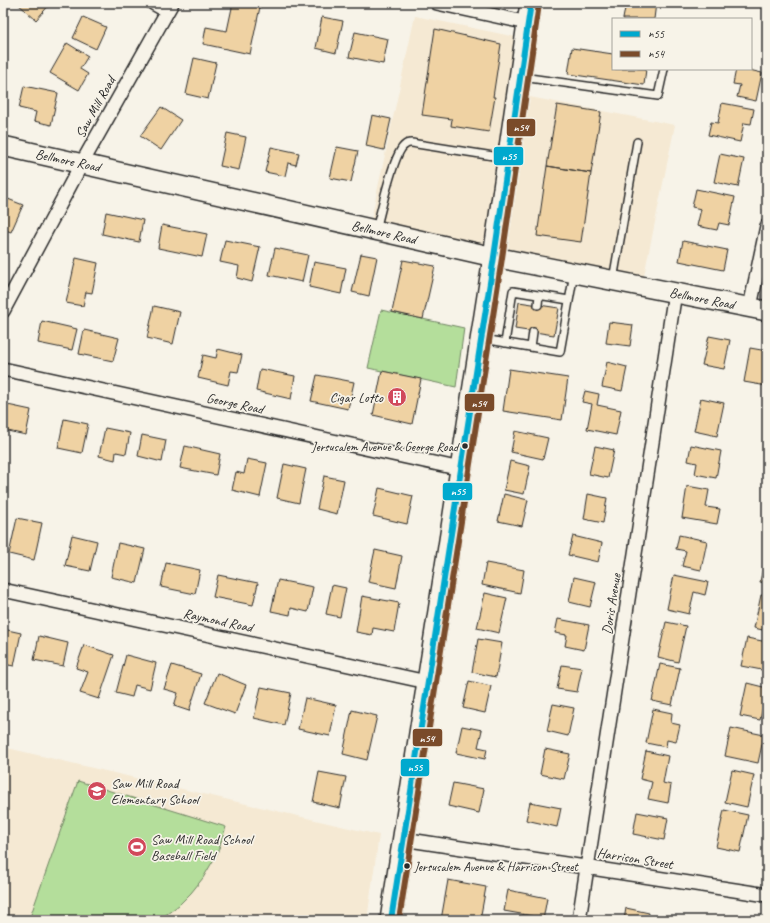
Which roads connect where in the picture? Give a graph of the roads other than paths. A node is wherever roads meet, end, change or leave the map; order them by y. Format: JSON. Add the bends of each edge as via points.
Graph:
{"nodes":[{"id":1,"x":153,"y":3,"type":"edge"},
{"id":2,"x":437,"y":3,"type":"edge"},
{"id":3,"x":169,"y":7,"type":"edge"},
{"id":4,"x":529,"y":13,"type":"edge"},
{"id":5,"x":664,"y":70,"type":"edge"},
{"id":6,"x":520,"y":76,"type":"junction"},
{"id":7,"x":637,"y":142,"type":"dead end"},
{"id":8,"x":3,"y":146,"type":"edge"},
{"id":9,"x":508,"y":158,"type":"junction"},
{"id":10,"x":82,"y":163,"type":"junction"},
{"id":11,"x":767,"y":226,"type":"edge"},
{"id":12,"x":376,"y":230,"type":"junction"},
{"id":13,"x":494,"y":257,"type":"junction"},
{"id":14,"x":574,"y":273,"type":"junction"},
{"id":15,"x":613,"y":280,"type":"junction"},
{"id":16,"x":675,"y":292,"type":"junction"},
{"id":17,"x":539,"y":295,"type":"junction"},
{"id":18,"x":569,"y":300,"type":"junction"},
{"id":19,"x":538,"y":305,"type":"dead end"},
{"id":20,"x":758,"y":309,"type":"edge"},
{"id":21,"x":3,"y":311,"type":"edge"},
{"id":22,"x":533,"y":332,"type":"dead end"},
{"id":23,"x":481,"y":339,"type":"junction"},
{"id":24,"x":505,"y":343,"type":"junction"},
{"id":25,"x":531,"y":347,"type":"junction"},
{"id":26,"x":3,"y":369,"type":"edge"},
{"id":27,"x":461,"y":469,"type":"junction"},
{"id":28,"x":3,"y":590,"type":"edge"},
{"id":29,"x":427,"y":682,"type":"junction"},
{"id":30,"x":403,"y":839,"type":"junction"},
{"id":31,"x":588,"y":867,"type":"junction"},
{"id":32,"x":767,"y":895,"type":"edge"},
{"id":33,"x":391,"y":920,"type":"edge"},
{"id":34,"x":579,"y":920,"type":"edge"}],
"edges":[{"from":1,"to":3,"type":"street"},
{"from":2,"to":4,"type":"street"},
{"from":3,"to":10,"type":"street","name":"Saw Mill Road"},
{"from":4,"to":6,"type":"main road"},
{"from":5,"to":6,"type":"lane","via":[[658,96]]},
{"from":6,"to":9,"type":"main road"},
{"from":7,"to":15,"type":"lane"},
{"from":8,"to":10,"type":"main road","name":"Bellmore Road"},
{"from":9,"to":12,"type":"lane","via":[[417,144],[404,145],[394,164]]},
{"from":9,"to":13,"type":"main road"},
{"from":10,"to":12,"type":"main road","name":"Bellmore Road"},
{"from":10,"to":21,"type":"street","name":"Saw Mill Road"},
{"from":11,"to":20,"type":"street"},
{"from":12,"to":13,"type":"main road","name":"Bellmore Road"},
{"from":13,"to":14,"type":"main road","name":"Bellmore Road"},
{"from":13,"to":23,"type":"main road"},
{"from":14,"to":15,"type":"main road","name":"Bellmore Road"},
{"from":14,"to":18,"type":"lane"},
{"from":15,"to":16,"type":"main road","name":"Bellmore Road"},
{"from":16,"to":20,"type":"main road","name":"Bellmore Road"},
{"from":16,"to":31,"type":"street","name":"Doris Avenue"},
{"from":17,"to":18,"type":"lane"},
{"from":17,"to":19,"type":"lane"},
{"from":17,"to":24,"type":"lane","via":[[513,291]]},
{"from":18,"to":25,"type":"lane","via":[[560,352]]},
{"from":22,"to":25,"type":"lane"},
{"from":23,"to":24,"type":"lane"},
{"from":23,"to":27,"type":"main road"},
{"from":24,"to":25,"type":"lane"},
{"from":26,"to":27,"type":"street","name":"George Road"},
{"from":27,"to":29,"type":"main road"},
{"from":28,"to":29,"type":"street","name":"Raymond Road"},
{"from":29,"to":30,"type":"main road"},
{"from":30,"to":31,"type":"street","name":"Harrison Street"},
{"from":30,"to":33,"type":"main road"},
{"from":31,"to":32,"type":"street","name":"Harrison Street"},
{"from":31,"to":34,"type":"street","name":"Doris Avenue"}]}
